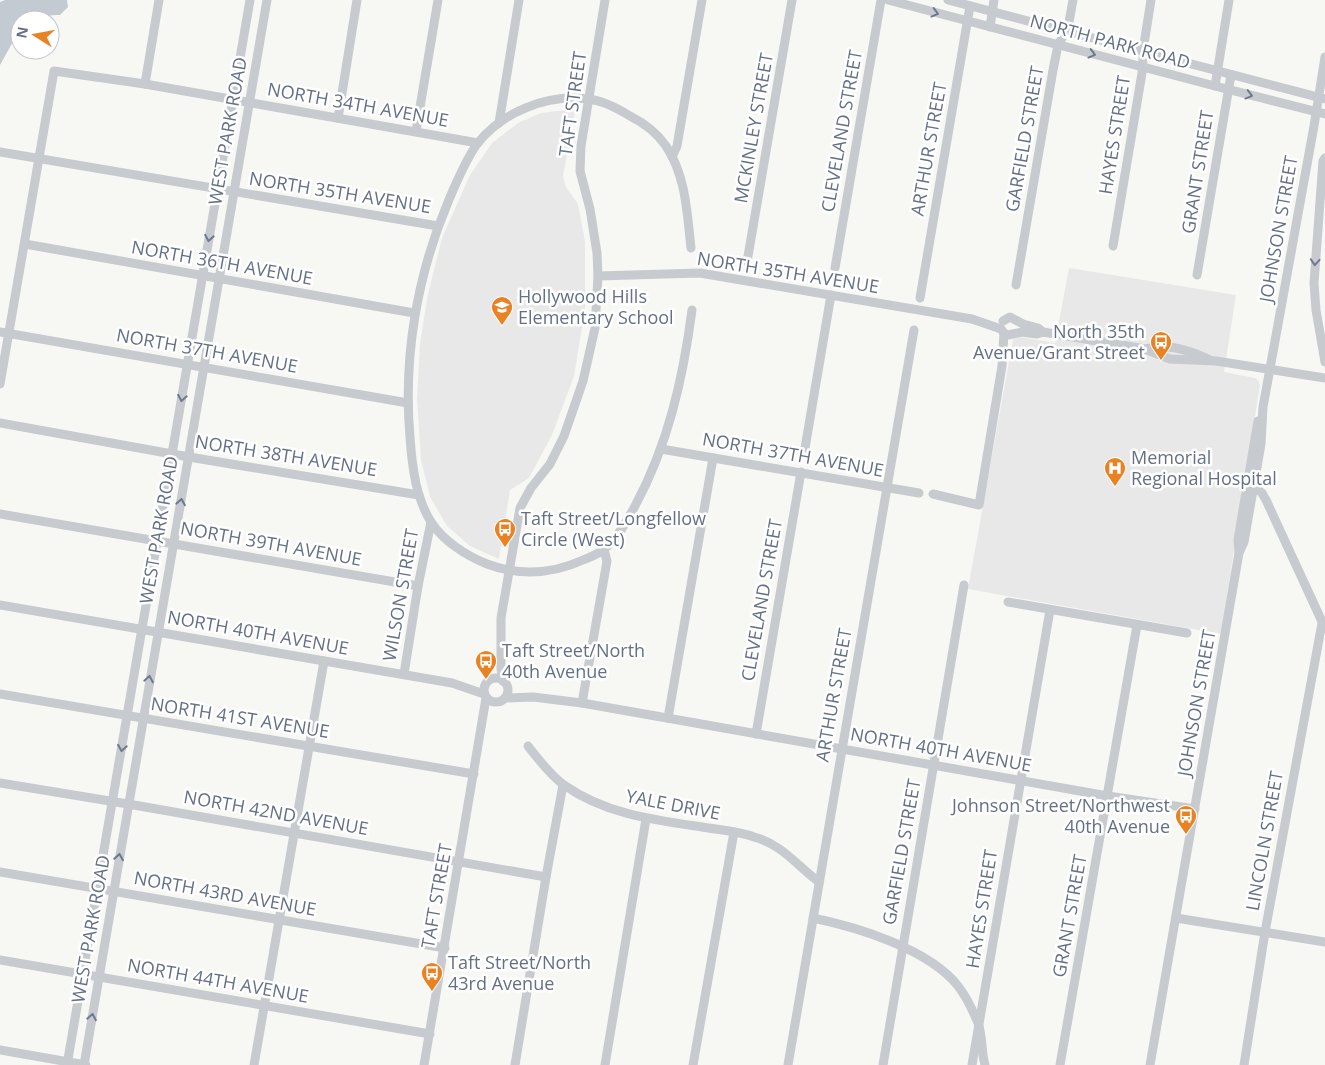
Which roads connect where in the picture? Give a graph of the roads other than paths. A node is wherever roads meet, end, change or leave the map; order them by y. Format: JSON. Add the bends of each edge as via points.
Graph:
{"nodes":[{"id":1,"x":159,"y":0,"type":"edge"},
{"id":2,"x":250,"y":0,"type":"edge"},
{"id":3,"x":267,"y":0,"type":"edge"},
{"id":4,"x":357,"y":0,"type":"edge"},
{"id":5,"x":438,"y":0,"type":"edge"},
{"id":6,"x":519,"y":0,"type":"edge"},
{"id":7,"x":605,"y":0,"type":"edge"},
{"id":8,"x":702,"y":0,"type":"edge"},
{"id":9,"x":792,"y":0,"type":"edge"},
{"id":10,"x":881,"y":0,"type":"edge"},
{"id":11,"x":888,"y":0,"type":"edge"},
{"id":12,"x":948,"y":0,"type":"edge"},
{"id":13,"x":994,"y":0,"type":"edge"},
{"id":14,"x":1073,"y":0,"type":"edge"},
{"id":15,"x":1151,"y":0,"type":"edge"},
{"id":16,"x":1229,"y":0,"type":"edge"},
{"id":17,"x":915,"y":4,"type":"edge"},
{"id":18,"x":970,"y":6,"type":"junction"},
{"id":19,"x":992,"y":12,"type":"junction"},
{"id":20,"x":967,"y":21,"type":"junction"},
{"id":21,"x":990,"y":27,"type":"junction"},
{"id":22,"x":1066,"y":31,"type":"junction"},
{"id":23,"x":1058,"y":45,"type":"junction"},
{"id":24,"x":1144,"y":52,"type":"junction"},
{"id":25,"x":1325,"y":57,"type":"edge"},
{"id":26,"x":1142,"y":67,"type":"junction"},
{"id":27,"x":1217,"y":71,"type":"junction"},
{"id":28,"x":1231,"y":75,"type":"junction"},
{"id":29,"x":145,"y":84,"type":"junction"},
{"id":30,"x":1215,"y":86,"type":"junction"},
{"id":31,"x":1228,"y":90,"type":"junction"},
{"id":32,"x":1322,"y":98,"type":"edge"},
{"id":33,"x":589,"y":99,"type":"junction"},
{"id":34,"x":233,"y":101,"type":"junction"},
{"id":35,"x":249,"y":103,"type":"junction"},
{"id":36,"x":1321,"y":113,"type":"edge"},
{"id":37,"x":338,"y":118,"type":"junction"},
{"id":38,"x":499,"y":123,"type":"junction"},
{"id":39,"x":416,"y":131,"type":"junction"},
{"id":40,"x":478,"y":143,"type":"junction"},
{"id":41,"x":0,"y":152,"type":"edge"},
{"id":42,"x":672,"y":157,"type":"junction"},
{"id":43,"x":39,"y":158,"type":"junction"},
{"id":44,"x":1325,"y":158,"type":"edge"},
{"id":45,"x":218,"y":189,"type":"junction"},
{"id":46,"x":234,"y":192,"type":"junction"},
{"id":47,"x":438,"y":226,"type":"junction"},
{"id":48,"x":25,"y":244,"type":"junction"},
{"id":49,"x":1113,"y":246,"type":"dead end"},
{"id":50,"x":691,"y":248,"type":"dead end"},
{"id":51,"x":747,"y":262,"type":"dead end"},
{"id":52,"x":835,"y":268,"type":"dead end"},
{"id":53,"x":1197,"y":275,"type":"dead end"},
{"id":54,"x":598,"y":276,"type":"junction"},
{"id":55,"x":202,"y":277,"type":"junction"},
{"id":56,"x":218,"y":280,"type":"junction"},
{"id":57,"x":1016,"y":285,"type":"dead end"},
{"id":58,"x":831,"y":295,"type":"junction"},
{"id":59,"x":920,"y":298,"type":"dead end"},
{"id":60,"x":692,"y":310,"type":"dead end"},
{"id":61,"x":414,"y":313,"type":"junction"},
{"id":62,"x":1017,"y":322,"type":"junction"},
{"id":63,"x":914,"y":330,"type":"dead end"},
{"id":64,"x":1007,"y":330,"type":"junction"},
{"id":65,"x":1043,"y":332,"type":"junction"},
{"id":66,"x":4,"y":333,"type":"edge"},
{"id":67,"x":1325,"y":362,"type":"edge"},
{"id":68,"x":187,"y":365,"type":"junction"},
{"id":69,"x":203,"y":367,"type":"junction"},
{"id":70,"x":1270,"y":369,"type":"junction"},
{"id":71,"x":1325,"y":378,"type":"edge"},
{"id":72,"x":0,"y":384,"type":"edge"},
{"id":73,"x":408,"y":403,"type":"junction"},
{"id":74,"x":1263,"y":407,"type":"junction"},
{"id":75,"x":0,"y":422,"type":"edge"},
{"id":76,"x":805,"y":448,"type":"dead end"},
{"id":77,"x":661,"y":449,"type":"junction"},
{"id":78,"x":172,"y":454,"type":"junction"},
{"id":79,"x":189,"y":457,"type":"junction"},
{"id":80,"x":713,"y":458,"type":"junction"},
{"id":81,"x":801,"y":472,"type":"junction"},
{"id":82,"x":887,"y":487,"type":"junction"},
{"id":83,"x":1254,"y":487,"type":"junction"},
{"id":84,"x":919,"y":493,"type":"dead end"},
{"id":85,"x":933,"y":494,"type":"dead end"},
{"id":86,"x":419,"y":495,"type":"junction"},
{"id":87,"x":0,"y":514,"type":"edge"},
{"id":88,"x":431,"y":522,"type":"junction"},
{"id":89,"x":447,"y":539,"type":"junction"},
{"id":90,"x":157,"y":542,"type":"junction"},
{"id":91,"x":427,"y":543,"type":"junction"},
{"id":92,"x":173,"y":544,"type":"junction"},
{"id":93,"x":604,"y":550,"type":"junction"},
{"id":94,"x":1240,"y":554,"type":"junction"},
{"id":95,"x":509,"y":571,"type":"junction"},
{"id":96,"x":964,"y":585,"type":"dead end"},
{"id":97,"x":418,"y":586,"type":"junction"},
{"id":98,"x":1008,"y":602,"type":"dead end"},
{"id":99,"x":0,"y":605,"type":"edge"},
{"id":100,"x":1050,"y":610,"type":"junction"},
{"id":101,"x":1137,"y":625,"type":"junction"},
{"id":102,"x":1323,"y":626,"type":"edge"},
{"id":103,"x":141,"y":629,"type":"junction"},
{"id":104,"x":158,"y":632,"type":"junction"},
{"id":105,"x":1186,"y":633,"type":"dead end"},
{"id":106,"x":500,"y":642,"type":"junction"},
{"id":107,"x":324,"y":661,"type":"junction"},
{"id":108,"x":404,"y":674,"type":"junction"},
{"id":109,"x":489,"y":681,"type":"junction"},
{"id":110,"x":452,"y":683,"type":"junction"},
{"id":111,"x":505,"y":684,"type":"junction"},
{"id":112,"x":0,"y":694,"type":"edge"},
{"id":113,"x":485,"y":696,"type":"junction"},
{"id":114,"x":533,"y":697,"type":"junction"},
{"id":115,"x":501,"y":700,"type":"junction"},
{"id":116,"x":582,"y":703,"type":"junction"},
{"id":117,"x":127,"y":716,"type":"junction"},
{"id":118,"x":668,"y":718,"type":"junction"},
{"id":119,"x":142,"y":719,"type":"junction"},
{"id":120,"x":481,"y":732,"type":"junction"},
{"id":121,"x":756,"y":734,"type":"junction"},
{"id":122,"x":309,"y":746,"type":"junction"},
{"id":123,"x":528,"y":746,"type":"dead end"},
{"id":124,"x":842,"y":748,"type":"junction"},
{"id":125,"x":934,"y":765,"type":"junction"},
{"id":126,"x":474,"y":774,"type":"junction"},
{"id":127,"x":1020,"y":780,"type":"junction"},
{"id":128,"x":0,"y":783,"type":"edge"},
{"id":129,"x":563,"y":785,"type":"junction"},
{"id":130,"x":1108,"y":796,"type":"junction"},
{"id":131,"x":113,"y":801,"type":"junction"},
{"id":132,"x":128,"y":804,"type":"junction"},
{"id":133,"x":1195,"y":809,"type":"junction"},
{"id":134,"x":646,"y":819,"type":"junction"},
{"id":135,"x":734,"y":832,"type":"junction"},
{"id":136,"x":294,"y":833,"type":"junction"},
{"id":137,"x":459,"y":861,"type":"junction"},
{"id":138,"x":0,"y":872,"type":"edge"},
{"id":139,"x":546,"y":877,"type":"junction"},
{"id":140,"x":819,"y":882,"type":"junction"},
{"id":141,"x":98,"y":889,"type":"junction"},
{"id":142,"x":114,"y":892,"type":"junction"},
{"id":143,"x":813,"y":918,"type":"junction"},
{"id":144,"x":1176,"y":918,"type":"junction"},
{"id":145,"x":280,"y":921,"type":"junction"},
{"id":146,"x":1265,"y":932,"type":"junction"},
{"id":147,"x":1325,"y":942,"type":"edge"},
{"id":148,"x":902,"y":947,"type":"junction"},
{"id":149,"x":445,"y":948,"type":"junction"},
{"id":150,"x":0,"y":960,"type":"edge"},
{"id":151,"x":84,"y":974,"type":"junction"},
{"id":152,"x":99,"y":977,"type":"junction"},
{"id":153,"x":265,"y":1005,"type":"junction"},
{"id":154,"x":979,"y":1025,"type":"junction"},
{"id":155,"x":430,"y":1034,"type":"junction"},
{"id":156,"x":0,"y":1050,"type":"edge"},
{"id":157,"x":68,"y":1063,"type":"edge"},
{"id":158,"x":84,"y":1065,"type":"edge"},
{"id":159,"x":254,"y":1065,"type":"edge"},
{"id":160,"x":424,"y":1065,"type":"edge"},
{"id":161,"x":515,"y":1065,"type":"edge"},
{"id":162,"x":605,"y":1065,"type":"edge"},
{"id":163,"x":693,"y":1065,"type":"edge"},
{"id":164,"x":788,"y":1065,"type":"edge"},
{"id":165,"x":883,"y":1065,"type":"edge"},
{"id":166,"x":972,"y":1065,"type":"edge"},
{"id":167,"x":985,"y":1065,"type":"edge"},
{"id":168,"x":1060,"y":1065,"type":"edge"},
{"id":169,"x":1150,"y":1065,"type":"edge"},
{"id":170,"x":1244,"y":1065,"type":"edge"}],
"edges":[{"from":1,"to":29,"type":"street"},
{"from":2,"to":34,"type":"street","name":"WEST PARK ROAD"},
{"from":3,"to":35,"type":"street","name":"WEST PARK ROAD"},
{"from":4,"to":37,"type":"street"},
{"from":5,"to":39,"type":"street"},
{"from":6,"to":38,"type":"street"},
{"from":7,"to":33,"type":"street","name":"TAFT STREET"},
{"from":8,"to":42,"type":"street","via":[[678,146]]},
{"from":9,"to":51,"type":"street","name":"MCKINLEY STREET"},
{"from":10,"to":52,"type":"street","name":"CLEVELAND STREET"},
{"from":11,"to":17,"type":"street","name":"NORTH PARK ROAD"},
{"from":12,"to":18,"type":"street","name":"NORTH PARK ROAD"},
{"from":13,"to":19,"type":"street"},
{"from":14,"to":22,"type":"street","name":"GARFIELD STREET"},
{"from":15,"to":24,"type":"street","name":"HAYES STREET"},
{"from":16,"to":27,"type":"street","name":"GRANT STREET"},
{"from":17,"to":20,"type":"street","name":"NORTH PARK ROAD","one_way":true},
{"from":18,"to":19,"type":"street","name":"NORTH PARK ROAD"},
{"from":18,"to":20,"type":"street","name":"ARTHUR STREET"},
{"from":19,"to":21,"type":"street"},
{"from":19,"to":22,"type":"street","name":"NORTH PARK ROAD"},
{"from":20,"to":21,"type":"street","name":"NORTH PARK ROAD"},
{"from":20,"to":59,"type":"street","name":"ARTHUR STREET"},
{"from":21,"to":23,"type":"street","name":"NORTH PARK ROAD"},
{"from":22,"to":23,"type":"street","name":"GARFIELD STREET"},
{"from":22,"to":24,"type":"street","name":"NORTH PARK ROAD"},
{"from":23,"to":26,"type":"street","name":"NORTH PARK ROAD","one_way":true},
{"from":23,"to":57,"type":"street","name":"GARFIELD STREET"},
{"from":24,"to":26,"type":"street","name":"HAYES STREET"},
{"from":24,"to":27,"type":"street","name":"NORTH PARK ROAD"},
{"from":25,"to":32,"type":"street","name":"JOHNSON STREET"},
{"from":26,"to":30,"type":"street","name":"NORTH PARK ROAD"},
{"from":26,"to":49,"type":"street","name":"HAYES STREET"},
{"from":27,"to":28,"type":"street","name":"NORTH PARK ROAD"},
{"from":27,"to":30,"type":"street","name":"GRANT STREET"},
{"from":28,"to":31,"type":"street","name":"GRANT STREET"},
{"from":28,"to":32,"type":"street","name":"NORTH PARK ROAD"},
{"from":29,"to":34,"type":"street","name":"NORTH 34TH AVENUE"},
{"from":29,"to":43,"type":"street","name":"NORTH 34TH AVENUE","via":[[54,71]]},
{"from":30,"to":31,"type":"street","name":"NORTH PARK ROAD"},
{"from":31,"to":36,"type":"street","name":"NORTH PARK ROAD","one_way":true},
{"from":31,"to":53,"type":"street","name":"GRANT STREET"},
{"from":32,"to":36,"type":"street","name":"JOHNSON STREET"},
{"from":33,"to":38,"type":"street","via":[[546,102],[528,107]]},
{"from":33,"to":42,"type":"street","via":[[617,108],[652,130]]},
{"from":33,"to":54,"type":"street","name":"TAFT STREET","via":[[580,171],[595,233]]},
{"from":34,"to":35,"type":"street","name":"NORTH 34TH AVENUE"},
{"from":34,"to":45,"type":"street","name":"WEST PARK ROAD"},
{"from":35,"to":37,"type":"street","name":"NORTH 34TH AVENUE"},
{"from":35,"to":46,"type":"street","name":"WEST PARK ROAD"},
{"from":36,"to":70,"type":"street","name":"JOHNSON STREET"},
{"from":37,"to":39,"type":"street","name":"NORTH 34TH AVENUE"},
{"from":38,"to":40,"type":"street"},
{"from":39,"to":40,"type":"street","name":"NORTH 34TH AVENUE"},
{"from":40,"to":47,"type":"street"},
{"from":41,"to":43,"type":"street","name":"NORTH 35TH AVENUE"},
{"from":42,"to":50,"type":"street","via":[[686,201]]},
{"from":43,"to":45,"type":"street","name":"NORTH 35TH AVENUE"},
{"from":43,"to":48,"type":"street"},
{"from":44,"to":67,"type":"street","one_way":true,"via":[[1314,283]]},
{"from":45,"to":46,"type":"street","name":"NORTH 35TH AVENUE"},
{"from":45,"to":55,"type":"street","name":"WEST PARK ROAD","one_way":true},
{"from":46,"to":47,"type":"street","name":"NORTH 35TH AVENUE"},
{"from":46,"to":56,"type":"street","name":"WEST PARK ROAD"},
{"from":47,"to":61,"type":"street"},
{"from":48,"to":55,"type":"street","name":"NORTH 36TH AVENUE"},
{"from":48,"to":66,"type":"street"},
{"from":54,"to":58,"type":"street","name":"NORTH 35TH AVENUE","via":[[700,273]]},
{"from":54,"to":95,"type":"street","name":"TAFT STREET","via":[[595,328],[583,381],[550,464],[524,498]]},
{"from":55,"to":56,"type":"street","name":"NORTH 36TH AVENUE"},
{"from":55,"to":68,"type":"street","name":"WEST PARK ROAD"},
{"from":56,"to":61,"type":"street","name":"NORTH 36TH AVENUE"},
{"from":56,"to":69,"type":"street","name":"WEST PARK ROAD"},
{"from":58,"to":64,"type":"street","name":"NORTH 35TH AVENUE","via":[[972,320]]},
{"from":58,"to":76,"type":"street"},
{"from":60,"to":77,"type":"street","via":[[679,388]]},
{"from":61,"to":73,"type":"street"},
{"from":62,"to":64,"type":"street","via":[[1018,328]]},
{"from":62,"to":64,"type":"street","name":"NORTH 35TH AVENUE","via":[[1010,317]]},
{"from":62,"to":65,"type":"street","name":"NORTH 35TH AVENUE"},
{"from":63,"to":82,"type":"street","name":"ARTHUR STREET"},
{"from":64,"to":65,"type":"street","name":"NORTH 35TH AVENUE"},
{"from":64,"to":85,"type":"street","via":[[980,506]]},
{"from":65,"to":70,"type":"street","name":"NORTH 35TH AVENUE","via":[[1145,349],[1170,359]]},
{"from":66,"to":68,"type":"street","name":"NORTH 37TH AVENUE"},
{"from":66,"to":72,"type":"street"},
{"from":68,"to":69,"type":"street","name":"NORTH 37TH AVENUE"},
{"from":68,"to":78,"type":"street","name":"WEST PARK ROAD","one_way":true},
{"from":69,"to":73,"type":"street","name":"NORTH 37TH AVENUE"},
{"from":69,"to":79,"type":"street","name":"WEST PARK ROAD"},
{"from":70,"to":71,"type":"street","name":"NORTH 35TH AVENUE"},
{"from":70,"to":74,"type":"street","name":"JOHNSON STREET"},
{"from":73,"to":86,"type":"street","via":[[411,450]]},
{"from":74,"to":83,"type":"street","name":"JOHNSON STREET"},
{"from":74,"to":94,"type":"street","name":"JOHNSON STREET","via":[[1257,424],[1238,540]]},
{"from":75,"to":78,"type":"street","name":"NORTH 38TH AVENUE"},
{"from":77,"to":80,"type":"street","name":"NORTH 37TH AVENUE"},
{"from":77,"to":93,"type":"street","via":[[644,490]]},
{"from":78,"to":79,"type":"street","name":"NORTH 38TH AVENUE"},
{"from":78,"to":90,"type":"street","name":"WEST PARK ROAD"},
{"from":79,"to":86,"type":"street","name":"NORTH 38TH AVENUE"},
{"from":92,"to":79,"type":"street","name":"WEST PARK ROAD","one_way":true},
{"from":80,"to":81,"type":"street","name":"NORTH 37TH AVENUE"},
{"from":80,"to":118,"type":"street"},
{"from":81,"to":82,"type":"street","name":"NORTH 37TH AVENUE"},
{"from":81,"to":121,"type":"street","name":"CLEVELAND STREET"},
{"from":82,"to":84,"type":"street","name":"NORTH 37TH AVENUE"},
{"from":82,"to":124,"type":"street","name":"ARTHUR STREET"},
{"from":83,"to":94,"type":"street","name":"JOHNSON STREET"},
{"from":83,"to":102,"type":"street","via":[[1266,500]]},
{"from":86,"to":88,"type":"street"},
{"from":87,"to":90,"type":"street","name":"NORTH 39TH AVENUE"},
{"from":88,"to":89,"type":"street"},
{"from":88,"to":91,"type":"street","name":"WILSON STREET"},
{"from":89,"to":91,"type":"street"},
{"from":89,"to":95,"type":"street","via":[[478,561]]},
{"from":90,"to":92,"type":"street","name":"NORTH 39TH AVENUE"},
{"from":90,"to":103,"type":"street","name":"WEST PARK ROAD"},
{"from":91,"to":97,"type":"street","name":"WILSON STREET"},
{"from":92,"to":97,"type":"street","name":"NORTH 39TH AVENUE"},
{"from":92,"to":104,"type":"street","name":"WEST PARK ROAD"},
{"from":93,"to":95,"type":"street","via":[[568,567],[546,572]]},
{"from":93,"to":116,"type":"street","via":[[607,561]]},
{"from":94,"to":133,"type":"street","name":"JOHNSON STREET"},
{"from":95,"to":106,"type":"street","name":"TAFT STREET"},
{"from":96,"to":125,"type":"street","name":"GARFIELD STREET"},
{"from":97,"to":108,"type":"street","name":"WILSON STREET"},
{"from":98,"to":100,"type":"street"},
{"from":99,"to":103,"type":"street","name":"NORTH 40TH AVENUE"},
{"from":100,"to":101,"type":"street"},
{"from":100,"to":127,"type":"street","name":"HAYES STREET"},
{"from":101,"to":105,"type":"street"},
{"from":101,"to":130,"type":"street","name":"GRANT STREET"},
{"from":102,"to":146,"type":"street","name":"LINCOLN STREET"},
{"from":103,"to":104,"type":"street","name":"NORTH 40TH AVENUE"},
{"from":103,"to":117,"type":"street","name":"WEST PARK ROAD"},
{"from":104,"to":107,"type":"street","name":"NORTH 40TH AVENUE"},
{"from":119,"to":104,"type":"street","name":"WEST PARK ROAD","one_way":true},
{"from":106,"to":109,"type":"street","name":"TAFT STREET","via":[[496,668]]},
{"from":106,"to":111,"type":"street","name":"TAFT STREET"},
{"from":107,"to":108,"type":"street","name":"NORTH 40TH AVENUE"},
{"from":107,"to":122,"type":"street"},
{"from":108,"to":110,"type":"street","name":"NORTH 40TH AVENUE"},
{"from":109,"to":110,"type":"street","name":"NORTH 40TH AVENUE"},
{"from":109,"to":111,"type":"street","via":[[498,678]]},
{"from":109,"to":113,"type":"street","via":[[484,689]]},
{"from":110,"to":113,"type":"street","name":"NORTH 40TH AVENUE"},
{"from":111,"to":114,"type":"street","name":"NORTH 40TH AVENUE"},
{"from":111,"to":115,"type":"street","via":[[508,692]]},
{"from":112,"to":117,"type":"street","name":"NORTH 41ST AVENUE"},
{"from":113,"to":115,"type":"street","via":[[491,702]]},
{"from":113,"to":120,"type":"street","name":"TAFT STREET"},
{"from":114,"to":115,"type":"street","name":"NORTH 40TH AVENUE"},
{"from":114,"to":116,"type":"street","name":"NORTH 40TH AVENUE"},
{"from":115,"to":120,"type":"street","name":"TAFT STREET"},
{"from":116,"to":118,"type":"street","name":"NORTH 40TH AVENUE"},
{"from":117,"to":119,"type":"street","name":"NORTH 41ST AVENUE"},
{"from":117,"to":131,"type":"street","name":"WEST PARK ROAD","one_way":true},
{"from":118,"to":121,"type":"street","name":"NORTH 40TH AVENUE"},
{"from":119,"to":122,"type":"street","name":"NORTH 41ST AVENUE"},
{"from":119,"to":132,"type":"street","name":"WEST PARK ROAD"},
{"from":120,"to":126,"type":"street","name":"TAFT STREET"},
{"from":121,"to":124,"type":"street","name":"NORTH 40TH AVENUE"},
{"from":122,"to":126,"type":"street","name":"NORTH 41ST AVENUE"},
{"from":122,"to":136,"type":"street"},
{"from":123,"to":129,"type":"street","name":"YALE DRIVE"},
{"from":124,"to":125,"type":"street","name":"NORTH 40TH AVENUE"},
{"from":124,"to":140,"type":"street","name":"ARTHUR STREET"},
{"from":125,"to":127,"type":"street","name":"NORTH 40TH AVENUE"},
{"from":125,"to":148,"type":"street","name":"GARFIELD STREET"},
{"from":126,"to":137,"type":"street","name":"TAFT STREET"},
{"from":127,"to":130,"type":"street","name":"NORTH 40TH AVENUE"},
{"from":127,"to":154,"type":"street","name":"HAYES STREET"},
{"from":128,"to":131,"type":"street","name":"NORTH 42ND AVENUE"},
{"from":129,"to":134,"type":"street","name":"YALE DRIVE","via":[[611,809]]},
{"from":129,"to":139,"type":"street"},
{"from":130,"to":133,"type":"street","name":"NORTH 40TH AVENUE"},
{"from":130,"to":168,"type":"street","name":"GRANT STREET"},
{"from":131,"to":132,"type":"street","name":"NORTH 42ND AVENUE"},
{"from":131,"to":141,"type":"street","name":"WEST PARK ROAD"},
{"from":132,"to":136,"type":"street","name":"NORTH 42ND AVENUE"},
{"from":142,"to":132,"type":"street","name":"WEST PARK ROAD","one_way":true},
{"from":133,"to":144,"type":"street","name":"JOHNSON STREET"},
{"from":134,"to":135,"type":"street","name":"YALE DRIVE"},
{"from":134,"to":162,"type":"street"},
{"from":135,"to":140,"type":"street","name":"YALE DRIVE","via":[[776,845]]},
{"from":135,"to":163,"type":"street"},
{"from":136,"to":137,"type":"street","name":"NORTH 42ND AVENUE"},
{"from":136,"to":145,"type":"street"},
{"from":137,"to":139,"type":"street","name":"NORTH 42ND AVENUE"},
{"from":137,"to":149,"type":"street","name":"TAFT STREET"},
{"from":138,"to":141,"type":"street","name":"NORTH 43RD AVENUE"},
{"from":139,"to":161,"type":"street"},
{"from":140,"to":143,"type":"street","name":"ARTHUR STREET"},
{"from":141,"to":142,"type":"street","name":"NORTH 43RD AVENUE"},
{"from":141,"to":151,"type":"street","name":"WEST PARK ROAD"},
{"from":142,"to":145,"type":"street","name":"NORTH 43RD AVENUE"},
{"from":142,"to":152,"type":"street","name":"WEST PARK ROAD"},
{"from":143,"to":148,"type":"street","via":[[860,930]]},
{"from":143,"to":164,"type":"street","name":"ARTHUR STREET"},
{"from":144,"to":146,"type":"street"},
{"from":144,"to":169,"type":"street","name":"JOHNSON STREET"},
{"from":145,"to":149,"type":"street","name":"NORTH 43RD AVENUE"},
{"from":145,"to":153,"type":"street"},
{"from":146,"to":147,"type":"street"},
{"from":146,"to":170,"type":"street","name":"LINCOLN STREET"},
{"from":148,"to":154,"type":"street","via":[[936,966],[958,986]]},
{"from":148,"to":165,"type":"street","name":"GARFIELD STREET"},
{"from":149,"to":155,"type":"street","name":"TAFT STREET"},
{"from":150,"to":151,"type":"street","name":"NORTH 44TH AVENUE"},
{"from":151,"to":152,"type":"street","name":"NORTH 44TH AVENUE"},
{"from":151,"to":157,"type":"street","name":"WEST PARK ROAD"},
{"from":152,"to":153,"type":"street","name":"NORTH 44TH AVENUE"},
{"from":158,"to":152,"type":"street","name":"WEST PARK ROAD","one_way":true},
{"from":153,"to":155,"type":"street","name":"NORTH 44TH AVENUE"},
{"from":153,"to":159,"type":"street"},
{"from":154,"to":166,"type":"street","name":"HAYES STREET"},
{"from":154,"to":167,"type":"street"},
{"from":155,"to":160,"type":"street","name":"TAFT STREET"},
{"from":156,"to":157,"type":"street"},
{"from":157,"to":158,"type":"street"}]}
